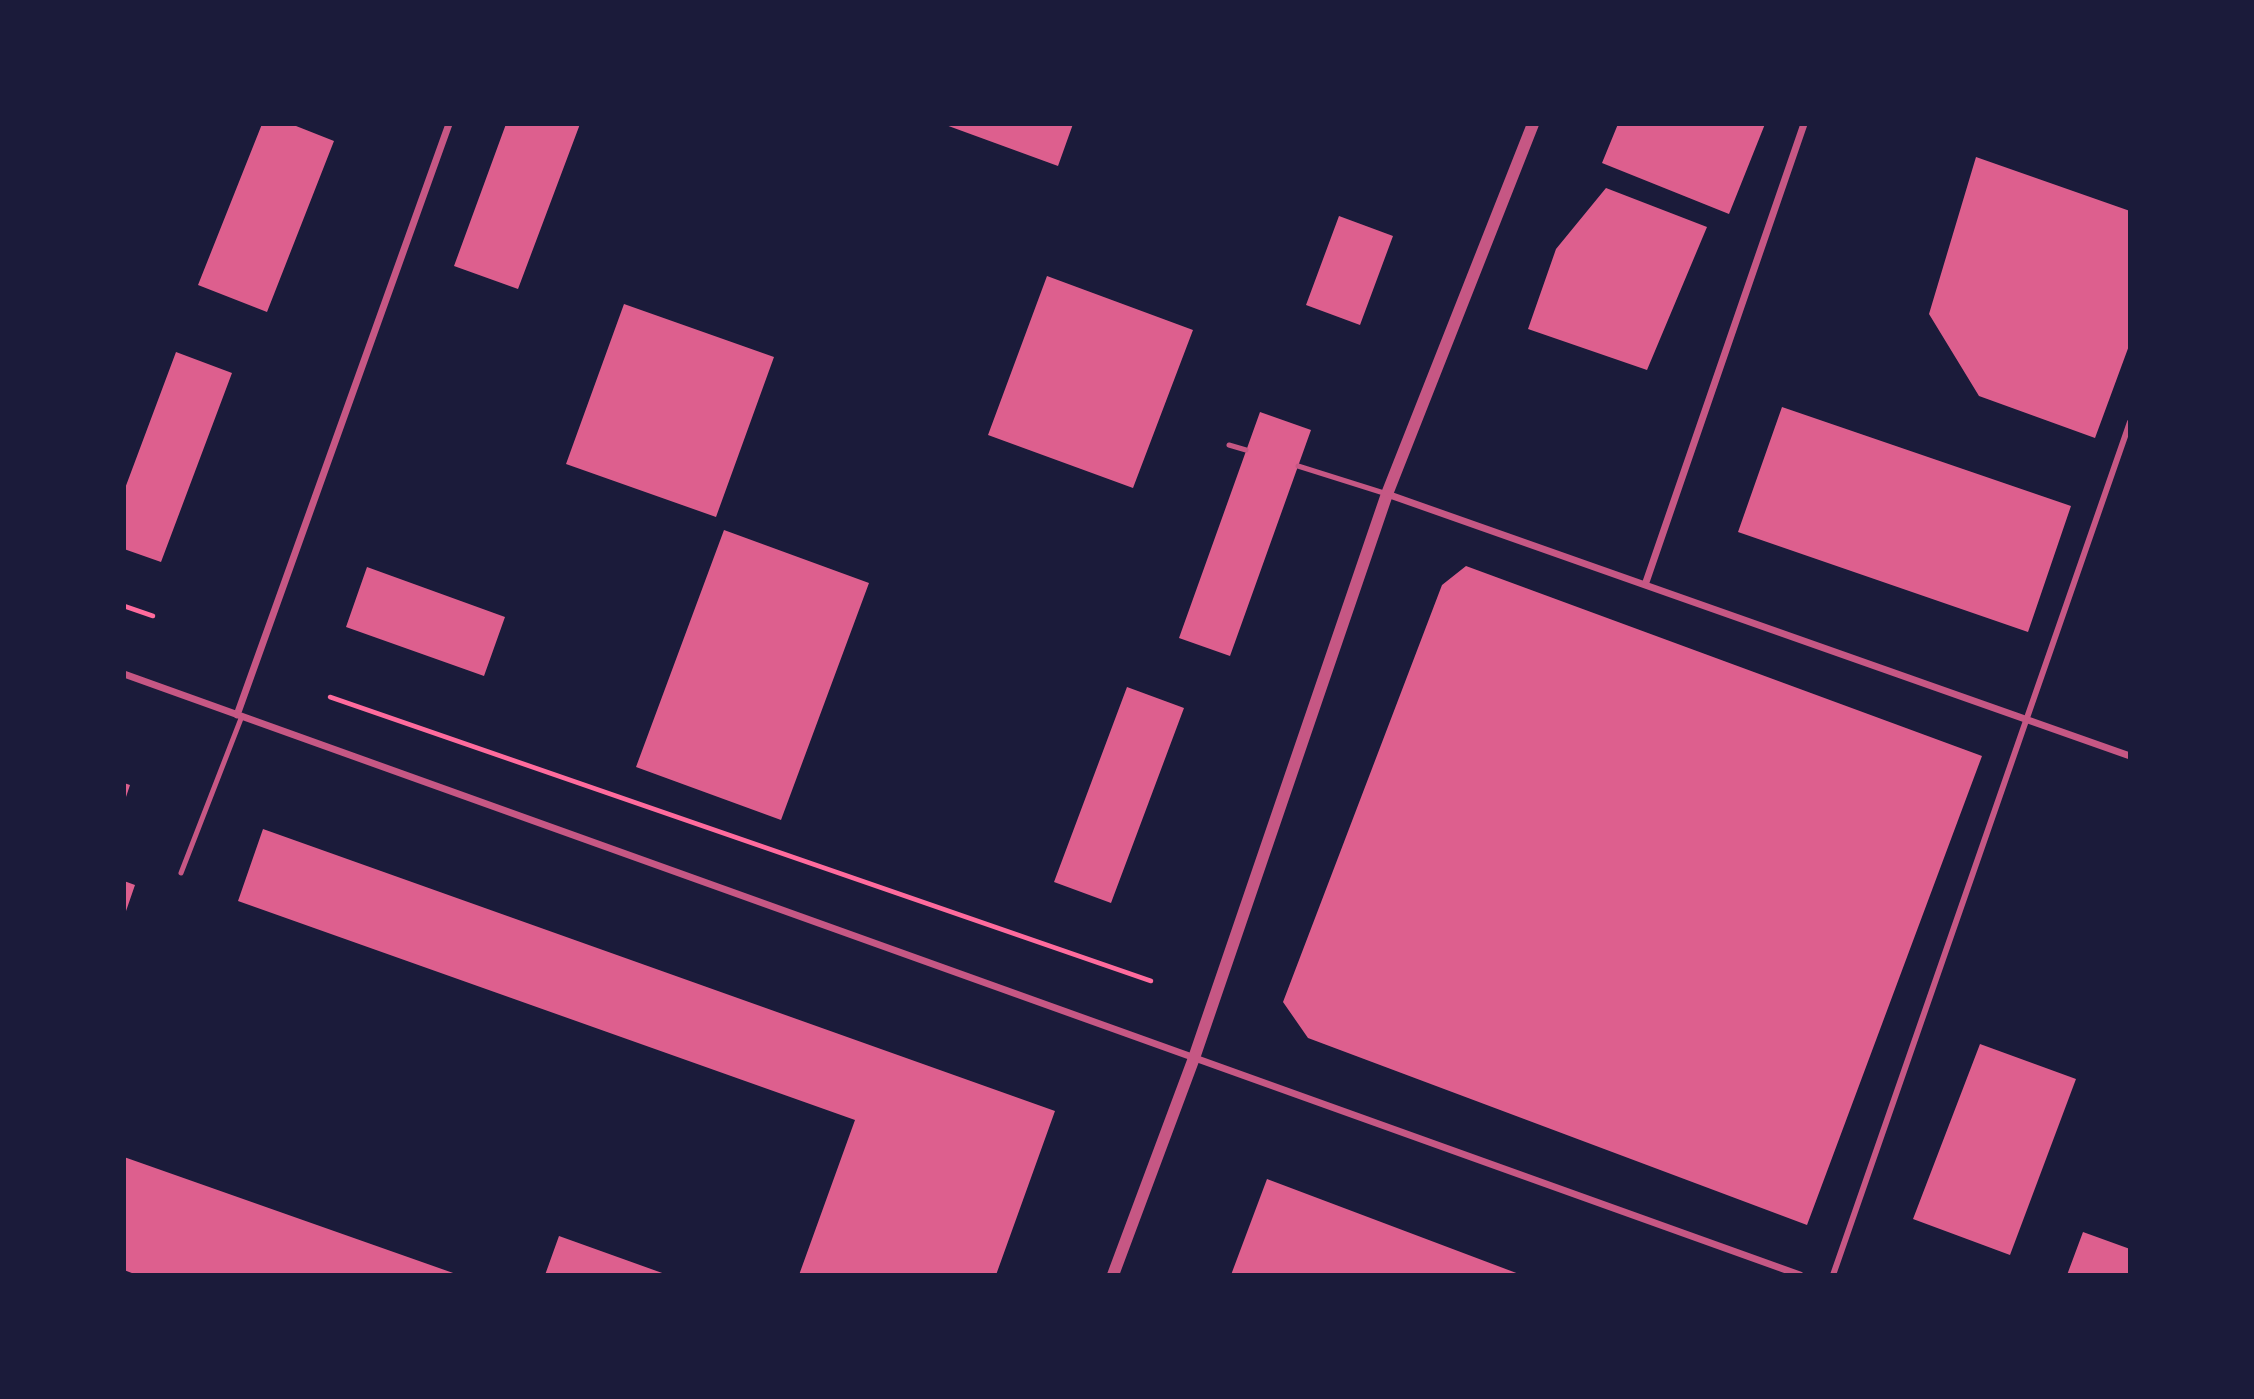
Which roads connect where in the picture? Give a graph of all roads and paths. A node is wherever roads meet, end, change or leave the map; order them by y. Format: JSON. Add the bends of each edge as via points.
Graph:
{"nodes":[{"id":1,"x":449,"y":124,"type":"edge"},
{"id":2,"x":1533,"y":124,"type":"edge"},
{"id":3,"x":1804,"y":124,"type":"edge"},
{"id":4,"x":2130,"y":422,"type":"edge"},
{"id":5,"x":1229,"y":445,"type":"dead end"},
{"id":6,"x":1246,"y":450,"type":"dead end"},
{"id":7,"x":1298,"y":466,"type":"dead end"},
{"id":8,"x":1387,"y":494,"type":"junction"},
{"id":9,"x":1645,"y":585,"type":"junction"},
{"id":10,"x":124,"y":606,"type":"edge"},
{"id":11,"x":153,"y":616,"type":"dead end"},
{"id":12,"x":124,"y":674,"type":"edge"},
{"id":13,"x":330,"y":697,"type":"dead end"},
{"id":14,"x":240,"y":716,"type":"junction"},
{"id":15,"x":2026,"y":719,"type":"junction"},
{"id":16,"x":2130,"y":756,"type":"edge"},
{"id":17,"x":180,"y":873,"type":"dead end"},
{"id":18,"x":1151,"y":981,"type":"dead end"},
{"id":19,"x":1194,"y":1058,"type":"junction"},
{"id":20,"x":1113,"y":1275,"type":"edge"},
{"id":21,"x":1800,"y":1275,"type":"edge"},
{"id":22,"x":1833,"y":1275,"type":"edge"}],
"edges":[{"from":1,"to":14,"type":"street"},
{"from":2,"to":8,"type":"street"},
{"from":3,"to":9,"type":"street"},
{"from":4,"to":15,"type":"street"},
{"from":5,"to":6,"type":"lane"},
{"from":7,"to":8,"type":"lane"},
{"from":8,"to":9,"type":"street"},
{"from":8,"to":19,"type":"street"},
{"from":9,"to":15,"type":"street"},
{"from":10,"to":11,"type":"path"},
{"from":12,"to":14,"type":"street"},
{"from":13,"to":18,"type":"path"},
{"from":14,"to":17,"type":"lane"},
{"from":14,"to":19,"type":"street"},
{"from":15,"to":16,"type":"street"},
{"from":15,"to":22,"type":"street"},
{"from":19,"to":20,"type":"street"},
{"from":19,"to":21,"type":"street"}]}
